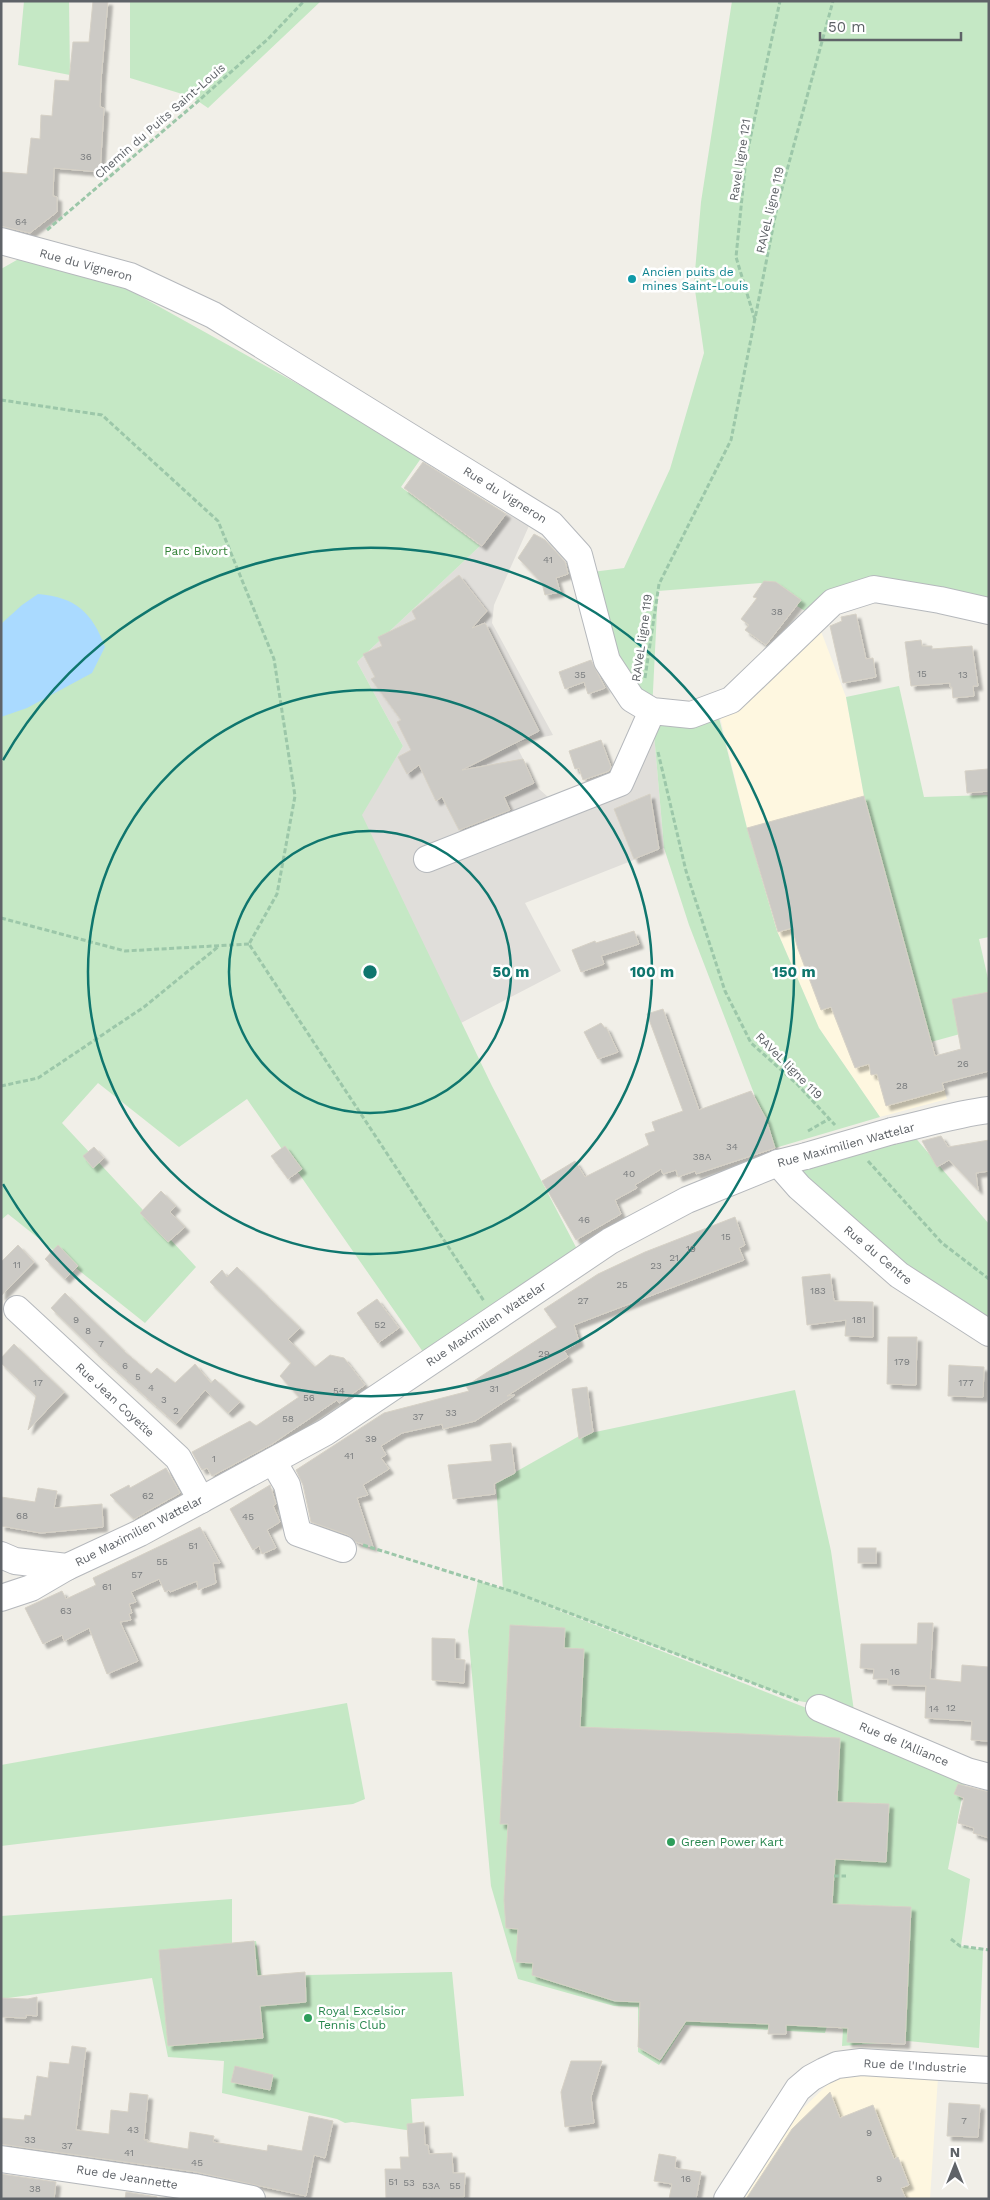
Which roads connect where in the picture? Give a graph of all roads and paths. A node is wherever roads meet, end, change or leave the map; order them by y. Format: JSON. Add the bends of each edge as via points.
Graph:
{"nodes":[{"id":1,"x":304,"y":1,"type":"edge"},
{"id":2,"x":780,"y":1,"type":"edge"},
{"id":3,"x":833,"y":1,"type":"edge"},
{"id":4,"x":11,"y":248,"type":"edge"},
{"id":5,"x":755,"y":320,"type":"junction"},
{"id":6,"x":1,"y":400,"type":"edge"},
{"id":7,"x":989,"y":611,"type":"edge"},
{"id":8,"x":645,"y":679,"type":"dead end"},
{"id":9,"x":652,"y":711,"type":"junction"},
{"id":10,"x":657,"y":747,"type":"dead end"},
{"id":11,"x":428,"y":859,"type":"dead end"},
{"id":12,"x":1,"y":918,"type":"edge"},
{"id":13,"x":249,"y":944,"type":"junction"},
{"id":14,"x":219,"y":946,"type":"junction"},
{"id":15,"x":1,"y":1086,"type":"edge"},
{"id":16,"x":989,"y":1110,"type":"edge"},
{"id":17,"x":836,"y":1126,"type":"dead end"},
{"id":18,"x":863,"y":1156,"type":"dead end"},
{"id":19,"x":778,"y":1163,"type":"junction"},
{"id":20,"x":989,"y":1279,"type":"edge"},
{"id":21,"x":17,"y":1310,"type":"dead end"},
{"id":22,"x":496,"y":1318,"type":"junction"},
{"id":23,"x":989,"y":1334,"type":"edge"},
{"id":24,"x":273,"y":1460,"type":"junction"},
{"id":25,"x":201,"y":1500,"type":"junction"},
{"id":26,"x":343,"y":1549,"type":"joint"},
{"id":27,"x":1,"y":1555,"type":"edge"},
{"id":28,"x":67,"y":1567,"type":"junction"},
{"id":29,"x":1,"y":1598,"type":"edge"},
{"id":30,"x":819,"y":1708,"type":"joint"},
{"id":31,"x":989,"y":1777,"type":"edge"},
{"id":32,"x":834,"y":1876,"type":"dead end"},
{"id":33,"x":846,"y":1876,"type":"dead end"},
{"id":34,"x":951,"y":1939,"type":"dead end"},
{"id":35,"x":989,"y":1950,"type":"edge"},
{"id":36,"x":989,"y":2070,"type":"edge"},
{"id":37,"x":1,"y":2159,"type":"edge"},
{"id":38,"x":252,"y":2199,"type":"edge"},
{"id":39,"x":727,"y":2199,"type":"edge"}],
"edges":[{"from":1,"to":4,"type":"path","name":"Chemin du Puits Saint-Louis","via":[[268,38],[60,220]]},
{"from":2,"to":5,"type":"path","name":"Ravel ligne 121","via":[[746,158],[736,258]]},
{"from":3,"to":5,"type":"path","name":"RAVeL ligne 119","via":[[778,207]]},
{"from":4,"to":9,"type":"street","name":"Rue du Vigneron","via":[[130,276],[213,315],[551,524],[579,555],[607,661],[632,699]]},
{"from":5,"to":8,"type":"path","name":"RAVeL ligne 119","via":[[731,440],[659,584]]},
{"from":6,"to":13,"type":"path","via":[[102,415],[218,521],[274,659],[295,796],[277,894]]},
{"from":7,"to":9,"type":"street","name":"Rue du Vigneron","via":[[874,590],[834,602],[731,700],[692,715]]},
{"from":9,"to":11,"type":"street","via":[[620,783]]},
{"from":10,"to":17,"type":"path","name":"RAVeL ligne 119","via":[[686,871],[724,991],[751,1043],[798,1084]]},
{"from":12,"to":14,"type":"path","via":[[125,951]]},
{"from":13,"to":14,"type":"path"},
{"from":13,"to":22,"type":"path"},
{"from":14,"to":15,"type":"path","via":[[144,1007],[38,1078]]},
{"from":16,"to":19,"type":"street","name":"Rue Maximilien Wattelar","bridge":true,"via":[[959,1114]]},
{"from":18,"to":20,"type":"path","via":[[942,1243]]},
{"from":19,"to":22,"type":"street","name":"Rue Maximilien Wattelar","via":[[687,1200],[610,1241]]},
{"from":19,"to":23,"type":"street","name":"Rue du Centre","via":[[799,1187],[899,1275]]},
{"from":21,"to":25,"type":"street","name":"Rue Jean Coyette","via":[[178,1458]]},
{"from":22,"to":24,"type":"street","name":"Rue Maximilien Wattelar","via":[[326,1432]]},
{"from":24,"to":25,"type":"street","name":"Rue Maximilien Wattelar"},
{"from":24,"to":26,"type":"street","via":[[287,1485],[298,1533]]},
{"from":25,"to":28,"type":"street","name":"Rue Maximilien Wattelar"},
{"from":26,"to":30,"type":"path","via":[[349,1541],[514,1592]]},
{"from":27,"to":28,"type":"street","name":"Rue Maximilien Wattelar","via":[[15,1561]]},
{"from":28,"to":29,"type":"street","via":[[31,1588]]},
{"from":30,"to":31,"type":"street","name":"Rue de l'Alliance","via":[[967,1771]]},
{"from":32,"to":33,"type":"path"},
{"from":34,"to":35,"type":"path","via":[[960,1946]]},
{"from":36,"to":39,"type":"street","name":"Rue de l'Industrie","via":[[860,2062],[837,2065],[824,2071],[798,2089]]},
{"from":37,"to":38,"type":"street","name":"Rue de Jeannette","via":[[194,2187]]}]}
